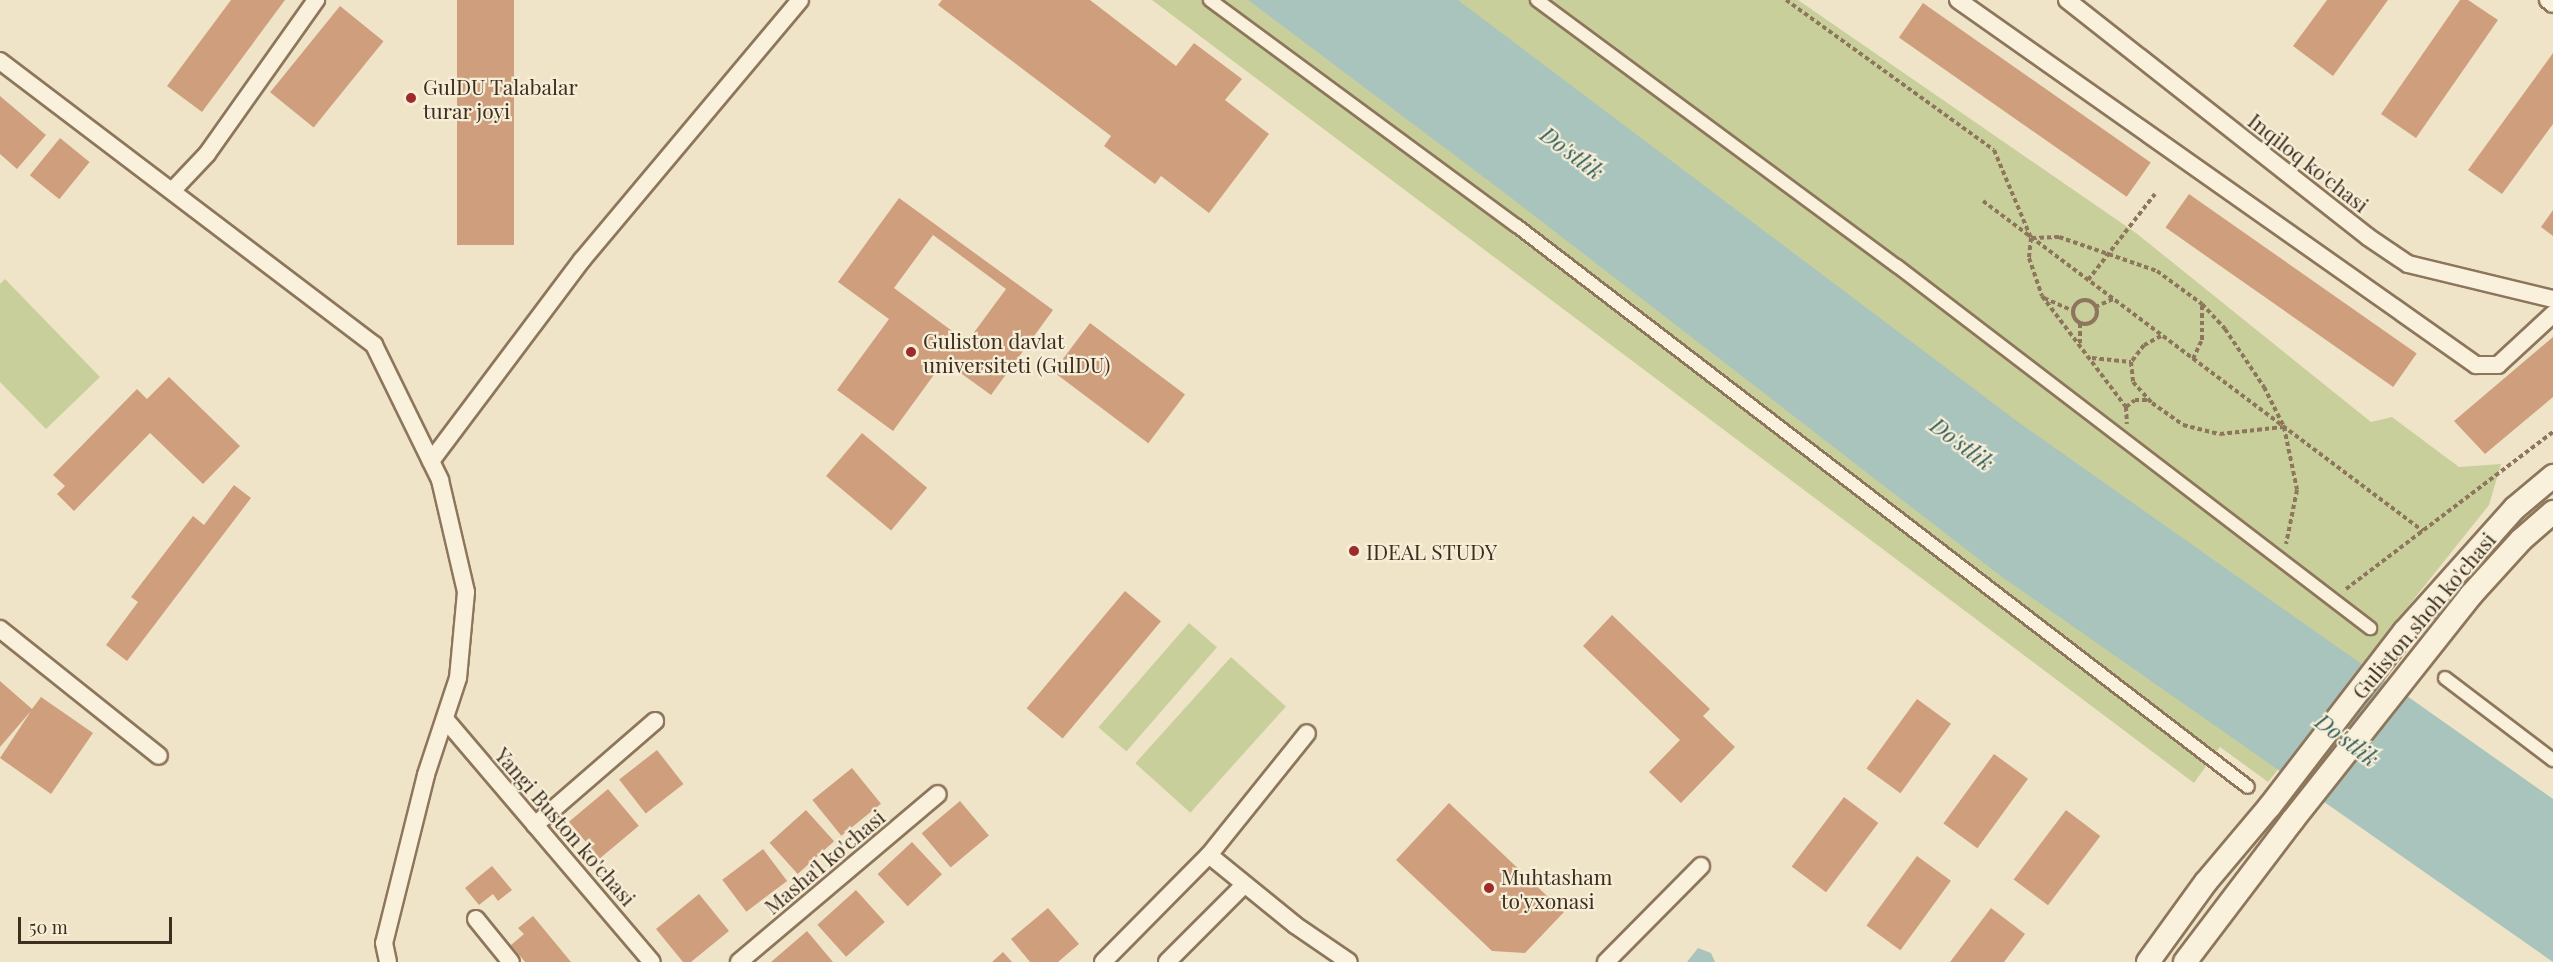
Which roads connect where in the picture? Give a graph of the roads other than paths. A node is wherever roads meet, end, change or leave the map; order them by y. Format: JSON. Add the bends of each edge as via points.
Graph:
{"nodes":[{"id":1,"x":316,"y":0,"type":"edge"},
{"id":2,"x":800,"y":0,"type":"edge"},
{"id":3,"x":1210,"y":0,"type":"edge"},
{"id":4,"x":1537,"y":0,"type":"edge"},
{"id":5,"x":1958,"y":0,"type":"edge"},
{"id":6,"x":2067,"y":0,"type":"edge"},
{"id":7,"x":2548,"y":0,"type":"edge"},
{"id":8,"x":2553,"y":4,"type":"edge"},
{"id":9,"x":0,"y":61,"type":"edge"},
{"id":10,"x":172,"y":191,"type":"junction"},
{"id":11,"x":2553,"y":299,"type":"edge"},
{"id":12,"x":2553,"y":314,"type":"edge"},
{"id":13,"x":431,"y":461,"type":"junction"},
{"id":14,"x":2553,"y":476,"type":"edge"},
{"id":15,"x":2553,"y":512,"type":"edge"},
{"id":16,"x":2370,"y":628,"type":"dead end"},
{"id":17,"x":0,"y":629,"type":"edge"},
{"id":18,"x":2445,"y":678,"type":"dead end"},
{"id":19,"x":445,"y":719,"type":"junction"},
{"id":20,"x":655,"y":721,"type":"dead end"},
{"id":21,"x":1306,"y":733,"type":"dead end"},
{"id":22,"x":159,"y":756,"type":"dead end"},
{"id":23,"x":2553,"y":760,"type":"edge"},
{"id":24,"x":2248,"y":787,"type":"dead end"},
{"id":25,"x":938,"y":794,"type":"dead end"},
{"id":26,"x":535,"y":825,"type":"junction"},
{"id":27,"x":1209,"y":855,"type":"junction"},
{"id":28,"x":1701,"y":866,"type":"dead end"},
{"id":29,"x":1244,"y":885,"type":"junction"},
{"id":30,"x":476,"y":919,"type":"dead end"},
{"id":31,"x":1106,"y":960,"type":"edge"},
{"id":32,"x":388,"y":962,"type":"edge"},
{"id":33,"x":512,"y":962,"type":"edge"},
{"id":34,"x":652,"y":962,"type":"edge"},
{"id":35,"x":739,"y":962,"type":"edge"},
{"id":36,"x":1167,"y":962,"type":"edge"},
{"id":37,"x":1349,"y":962,"type":"edge"},
{"id":38,"x":1606,"y":962,"type":"edge"},
{"id":39,"x":2148,"y":962,"type":"edge"},
{"id":40,"x":2185,"y":962,"type":"edge"}],
"edges":[{"from":1,"to":10,"type":"street","via":[[207,154]]},
{"from":2,"to":13,"type":"street","via":[[582,260]]},
{"from":3,"to":24,"type":"street","via":[[1536,240]]},
{"from":4,"to":16,"type":"street","via":[[1897,266]]},
{"from":5,"to":12,"type":"street","via":[[2476,365],[2498,365]]},
{"from":6,"to":11,"type":"street","name":"Inqiloq ko'chasi","via":[[2368,237],[2408,264]]},
{"from":7,"to":8,"type":"street"},
{"from":9,"to":10,"type":"street"},
{"from":10,"to":13,"type":"street","via":[[374,345]]},
{"from":13,"to":19,"type":"street","via":[[457,542],[466,592],[458,678]]},
{"from":14,"to":39,"type":"main road","name":"Guliston shoh ko'chasi","via":[[2515,508],[2404,632],[2206,882]]},
{"from":15,"to":40,"type":"main road","name":"Guliston shoh ko'chasi","via":[[2507,556],[2426,651]]},
{"from":17,"to":22,"type":"street"},
{"from":18,"to":23,"type":"street"},
{"from":19,"to":26,"type":"street","name":"Yangi Buston ko'chasi"},
{"from":19,"to":32,"type":"street","via":[[426,775],[384,943]]},
{"from":20,"to":26,"type":"street"},
{"from":21,"to":27,"type":"street"},
{"from":25,"to":35,"type":"street","name":"Masha'l ko'chasi"},
{"from":26,"to":34,"type":"street","name":"Yangi Buston ko'chasi"},
{"from":27,"to":29,"type":"street"},
{"from":27,"to":31,"type":"street"},
{"from":28,"to":38,"type":"street"},
{"from":29,"to":36,"type":"street"},
{"from":29,"to":37,"type":"street"},
{"from":30,"to":33,"type":"street"}]}
